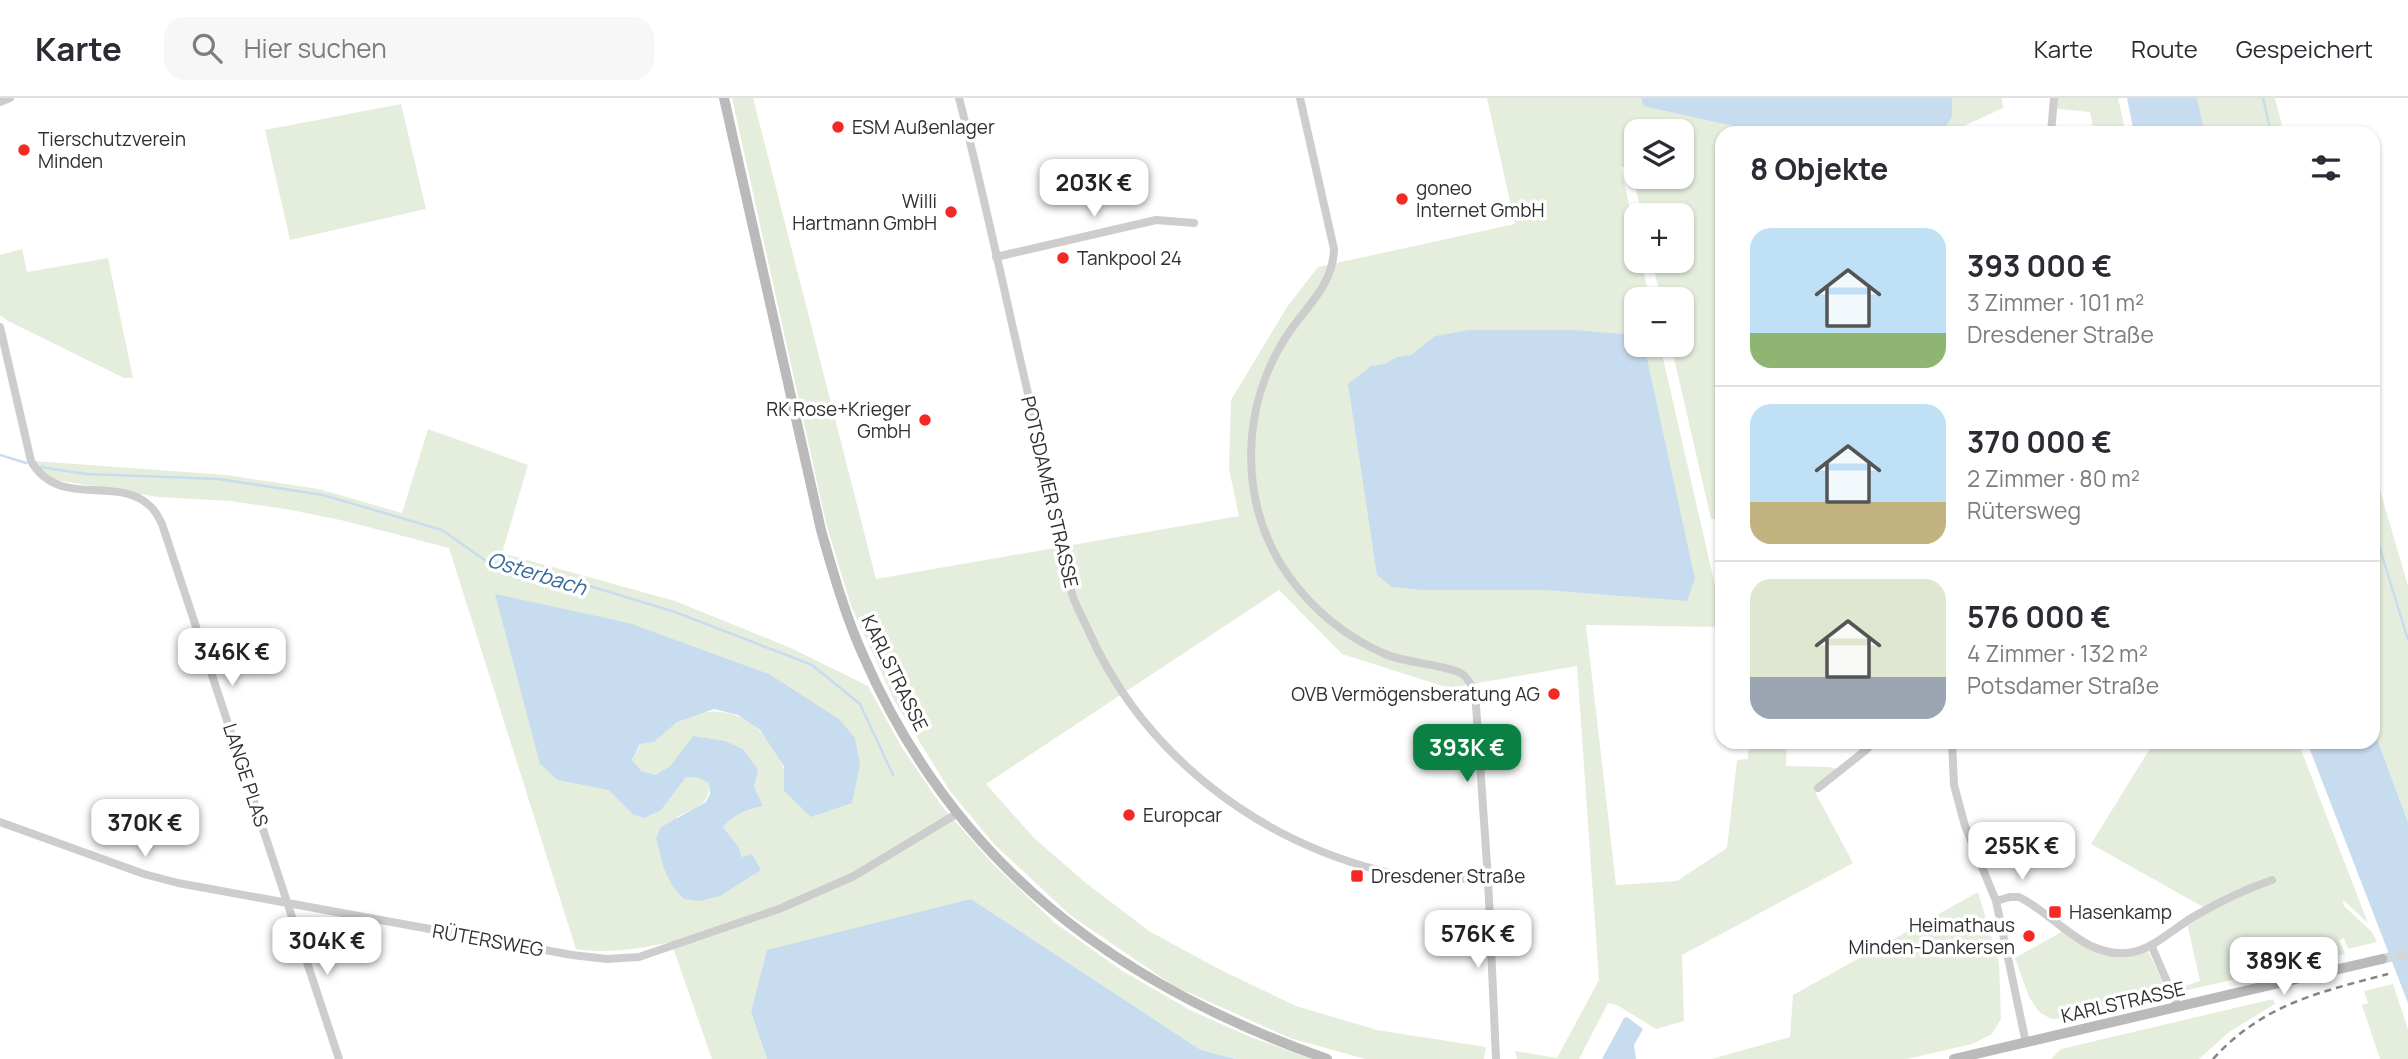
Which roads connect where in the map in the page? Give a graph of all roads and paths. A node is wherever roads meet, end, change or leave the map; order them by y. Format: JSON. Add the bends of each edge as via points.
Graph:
{"nodes":[{"id":1,"x":10,"y":98,"type":"edge"},
{"id":2,"x":724,"y":98,"type":"edge"},
{"id":3,"x":959,"y":98,"type":"edge"},
{"id":4,"x":1300,"y":98,"type":"edge"},
{"id":5,"x":2054,"y":98,"type":"edge"},
{"id":6,"x":0,"y":102,"type":"edge"},
{"id":7,"x":2052,"y":126,"type":"edge"},
{"id":8,"x":1194,"y":223,"type":"dead end"},
{"id":9,"x":996,"y":257,"type":"junction"},
{"id":10,"x":0,"y":327,"type":"edge"},
{"id":11,"x":1866,"y":749,"type":"edge"},
{"id":12,"x":1952,"y":749,"type":"edge"},
{"id":13,"x":1818,"y":788,"type":"dead end"},
{"id":14,"x":958,"y":813,"type":"junction"},
{"id":15,"x":0,"y":822,"type":"edge"},
{"id":16,"x":1488,"y":879,"type":"junction"},
{"id":17,"x":2272,"y":880,"type":"dead end"},
{"id":18,"x":1996,"y":901,"type":"junction"},
{"id":19,"x":288,"y":904,"type":"junction"},
{"id":20,"x":2152,"y":947,"type":"junction"},
{"id":21,"x":2382,"y":959,"type":"tunnel mouth"},
{"id":22,"x":2178,"y":1007,"type":"junction"},
{"id":23,"x":2025,"y":1043,"type":"junction"},
{"id":24,"x":339,"y":1059,"type":"edge"},
{"id":25,"x":1327,"y":1059,"type":"edge"},
{"id":26,"x":1496,"y":1059,"type":"edge"},
{"id":27,"x":1954,"y":1059,"type":"edge"}],
"edges":[{"from":1,"to":6,"type":"street"},
{"from":2,"to":14,"type":"street","name":"KARLSTRASSE","via":[[836,584],[879,690]]},
{"from":3,"to":9,"type":"street","name":"POTSDAMER STRASSE"},
{"from":4,"to":16,"type":"street","via":[[1334,262],[1313,303],[1279,349],[1258,397],[1251,452],[1258,513],[1268,542],[1299,590],[1340,629],[1388,655],[1461,673],[1475,691]]},
{"from":5,"to":7,"type":"street"},
{"from":8,"to":9,"type":"street","via":[[1156,220]]},
{"from":9,"to":16,"type":"street","name":"POTSDAMER STRASSE","via":[[1072,594],[1109,671],[1146,725],[1219,794],[1303,845],[1378,870],[1417,877]]},
{"from":10,"to":19,"type":"street","name":"LANGE PLAS","via":[[37,472],[52,484],[140,498],[152,506],[162,524]]},
{"from":11,"to":13,"type":"street"},
{"from":12,"to":18,"type":"street","via":[[1954,785],[1965,826]]},
{"from":14,"to":19,"type":"street","name":"RÜTERSWEG","via":[[854,876],[779,909],[639,957],[572,955]]},
{"from":14,"to":25,"type":"street","name":"KARLSTRASSE","via":[[1039,900],[1127,966],[1236,1025]]},
{"from":15,"to":19,"type":"street","name":"RÜTERSWEG","via":[[144,874]]},
{"from":16,"to":26,"type":"street"},
{"from":17,"to":20,"type":"street","via":[[2195,916]]},
{"from":18,"to":20,"type":"street","via":[[2020,897],[2076,937],[2109,952]]},
{"from":18,"to":23,"type":"street"},
{"from":19,"to":24,"type":"street","name":"LANGE PLAS"},
{"from":20,"to":22,"type":"street"},
{"from":21,"to":22,"type":"street","name":"KARLSTRASSE"},
{"from":22,"to":23,"type":"street","name":"KARLSTRASSE"},
{"from":23,"to":27,"type":"street","name":"KARLSTRASSE"}]}
